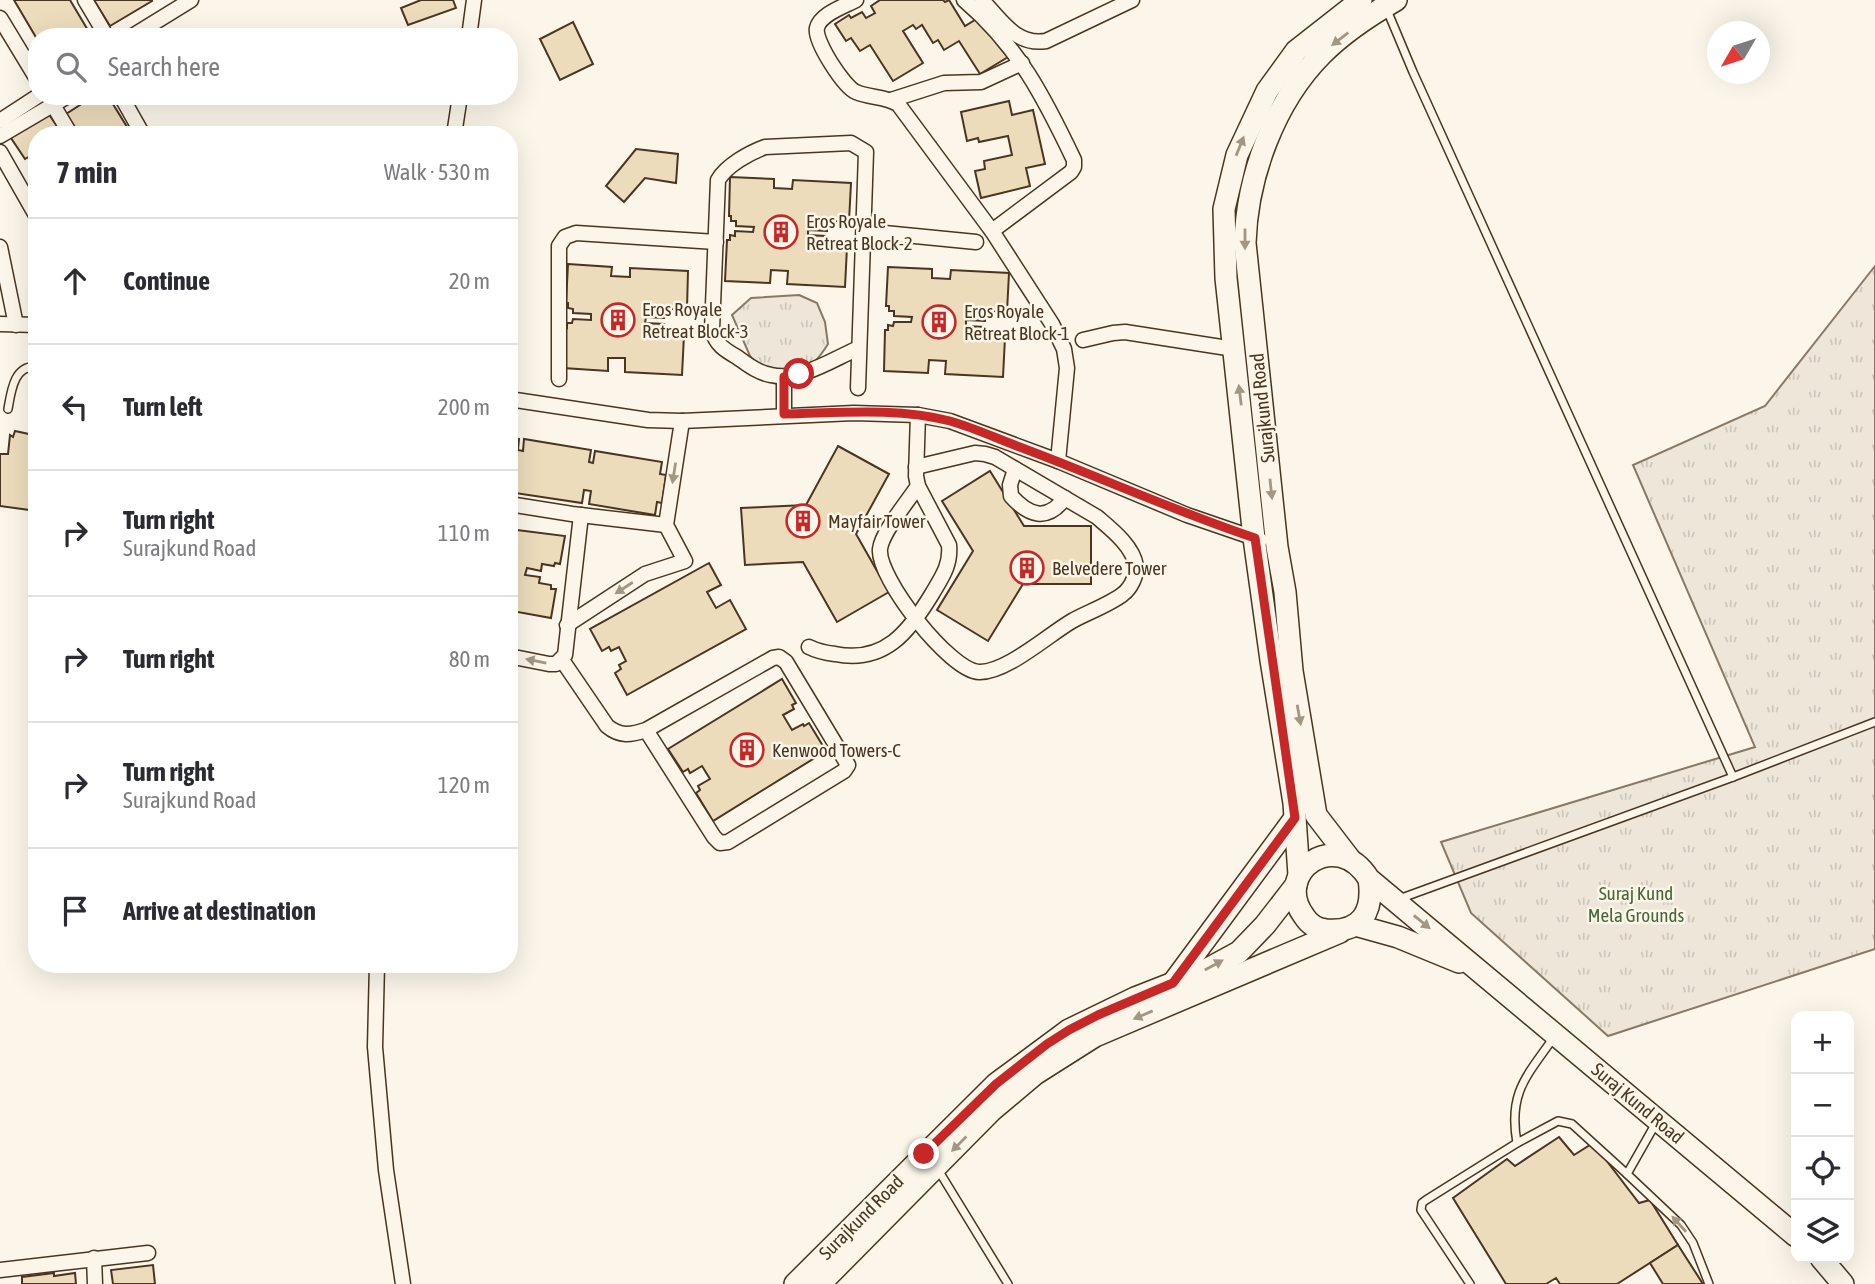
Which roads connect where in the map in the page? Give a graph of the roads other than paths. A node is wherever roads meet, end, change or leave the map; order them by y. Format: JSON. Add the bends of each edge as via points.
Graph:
{"nodes":[{"id":1,"x":85,"y":0,"type":"edge"},
{"id":2,"x":191,"y":0,"type":"edge"},
{"id":3,"x":474,"y":0,"type":"edge"},
{"id":4,"x":856,"y":0,"type":"edge"},
{"id":5,"x":964,"y":0,"type":"edge"},
{"id":6,"x":982,"y":0,"type":"edge"},
{"id":7,"x":1132,"y":0,"type":"edge"},
{"id":8,"x":1361,"y":0,"type":"edge"},
{"id":9,"x":1388,"y":2,"type":"edge"},
{"id":10,"x":168,"y":6,"type":"edge"},
{"id":11,"x":0,"y":18,"type":"edge"},
{"id":12,"x":102,"y":28,"type":"edge"},
{"id":13,"x":142,"y":28,"type":"edge"},
{"id":14,"x":469,"y":28,"type":"edge"},
{"id":15,"x":1022,"y":63,"type":"junction"},
{"id":16,"x":28,"y":64,"type":"edge"},
{"id":17,"x":891,"y":100,"type":"junction"},
{"id":18,"x":28,"y":103,"type":"edge"},
{"id":19,"x":53,"y":105,"type":"joint"},
{"id":20,"x":126,"y":105,"type":"edge"},
{"id":21,"x":459,"y":105,"type":"edge"},
{"id":22,"x":0,"y":121,"type":"edge"},
{"id":23,"x":66,"y":126,"type":"edge"},
{"id":24,"x":138,"y":126,"type":"edge"},
{"id":25,"x":455,"y":126,"type":"edge"},
{"id":26,"x":0,"y":136,"type":"edge"},
{"id":27,"x":0,"y":152,"type":"edge"},
{"id":28,"x":28,"y":201,"type":"edge"},
{"id":29,"x":864,"y":231,"type":"junction"},
{"id":30,"x":992,"y":231,"type":"junction"},
{"id":31,"x":716,"y":242,"type":"junction"},
{"id":32,"x":976,"y":242,"type":"dead end"},
{"id":33,"x":0,"y":247,"type":"edge"},
{"id":34,"x":0,"y":324,"type":"edge"},
{"id":35,"x":16,"y":325,"type":"junction"},
{"id":36,"x":28,"y":325,"type":"edge"},
{"id":37,"x":1083,"y":340,"type":"dead end"},
{"id":38,"x":859,"y":348,"type":"junction"},
{"id":39,"x":1234,"y":349,"type":"junction"},
{"id":40,"x":28,"y":368,"type":"edge"},
{"id":41,"x":784,"y":377,"type":"junction"},
{"id":42,"x":559,"y":379,"type":"dead end"},
{"id":43,"x":858,"y":388,"type":"dead end"},
{"id":44,"x":518,"y":400,"type":"edge"},
{"id":45,"x":8,"y":409,"type":"dead end"},
{"id":46,"x":784,"y":414,"type":"junction"},
{"id":47,"x":918,"y":415,"type":"junction"},
{"id":48,"x":682,"y":421,"type":"junction"},
{"id":49,"x":1058,"y":461,"type":"junction"},
{"id":50,"x":916,"y":467,"type":"junction"},
{"id":51,"x":1015,"y":469,"type":"junction"},
{"id":52,"x":918,"y":486,"type":"junction"},
{"id":53,"x":1065,"y":499,"type":"junction"},
{"id":54,"x":518,"y":505,"type":"edge"},
{"id":55,"x":581,"y":515,"type":"junction"},
{"id":56,"x":666,"y":525,"type":"junction"},
{"id":57,"x":1255,"y":538,"type":"junction"},
{"id":58,"x":1277,"y":547,"type":"junction"},
{"id":59,"x":917,"y":618,"type":"junction"},
{"id":60,"x":567,"y":625,"type":"junction"},
{"id":61,"x":809,"y":647,"type":"dead end"},
{"id":62,"x":518,"y":658,"type":"edge"},
{"id":63,"x":562,"y":660,"type":"junction"},
{"id":64,"x":1875,"y":722,"type":"edge"},
{"id":65,"x":646,"y":730,"type":"junction"},
{"id":66,"x":1733,"y":777,"type":"junction"},
{"id":67,"x":1295,"y":818,"type":"junction"},
{"id":68,"x":1349,"y":858,"type":"junction"},
{"id":69,"x":1369,"y":879,"type":"junction"},
{"id":70,"x":1297,"y":880,"type":"junction"},
{"id":71,"x":1395,"y":900,"type":"junction"},
{"id":72,"x":1348,"y":928,"type":"junction"},
{"id":73,"x":1480,"y":971,"type":"junction"},
{"id":74,"x":377,"y":973,"type":"edge"},
{"id":75,"x":1173,"y":983,"type":"junction"},
{"id":76,"x":1556,"y":1034,"type":"junction"},
{"id":77,"x":1658,"y":1119,"type":"junction"},
{"id":78,"x":1517,"y":1143,"type":"junction"},
{"id":79,"x":931,"y":1159,"type":"junction"},
{"id":80,"x":1627,"y":1174,"type":"junction"},
{"id":81,"x":1791,"y":1232,"type":"edge"},
{"id":82,"x":148,"y":1253,"type":"dead end"},
{"id":83,"x":94,"y":1258,"type":"junction"},
{"id":84,"x":1825,"y":1263,"type":"edge"},
{"id":85,"x":4,"y":1269,"type":"edge"},
{"id":86,"x":11,"y":1284,"type":"edge"},
{"id":87,"x":95,"y":1284,"type":"edge"},
{"id":88,"x":403,"y":1284,"type":"edge"},
{"id":89,"x":795,"y":1284,"type":"edge"},
{"id":90,"x":820,"y":1284,"type":"edge"},
{"id":91,"x":1008,"y":1284,"type":"edge"},
{"id":92,"x":1470,"y":1284,"type":"edge"},
{"id":93,"x":1709,"y":1284,"type":"edge"},
{"id":94,"x":1843,"y":1284,"type":"edge"}],
"edges":[{"from":1,"to":12,"type":"street"},
{"from":2,"to":10,"type":"street"},
{"from":3,"to":14,"type":"street"},
{"from":4,"to":17,"type":"street","via":[[822,19],[818,37],[847,86]]},
{"from":5,"to":15,"type":"street","via":[[997,30]]},
{"from":6,"to":7,"type":"street","via":[[1020,38],[1032,43],[1046,41]]},
{"from":39,"to":8,"type":"main road","name":"Surajkund Road","one_way":true,"via":[[1224,209],[1237,155],[1284,65],[1314,35]]},
{"from":9,"to":58,"type":"main road","name":"Surajkund Road","one_way":true,"via":[[1322,54],[1293,92],[1265,146],[1246,213],[1245,243]]},
{"from":9,"to":66,"type":"lane","via":[[1413,72]]},
{"from":10,"to":13,"type":"street"},
{"from":11,"to":16,"type":"street"},
{"from":15,"to":17,"type":"street","via":[[981,82],[944,83]]},
{"from":15,"to":30,"type":"street","via":[[1043,94],[1074,167]]},
{"from":17,"to":30,"type":"street"},
{"from":18,"to":22,"type":"street"},
{"from":19,"to":23,"type":"street"},
{"from":19,"to":26,"type":"street"},
{"from":20,"to":24,"type":"street"},
{"from":21,"to":25,"type":"street"},
{"from":27,"to":28,"type":"street"},
{"from":29,"to":31,"type":"street","via":[[866,152],[851,143],[765,147],[729,168],[718,180]]},
{"from":29,"to":32,"type":"street"},
{"from":29,"to":38,"type":"street"},
{"from":30,"to":49,"type":"street","via":[[1064,349],[1067,368]]},
{"from":31,"to":41,"type":"street","via":[[715,340],[758,370]]},
{"from":31,"to":42,"type":"street","via":[[576,233],[565,237],[559,246]]},
{"from":33,"to":35,"type":"street"},
{"from":34,"to":35,"type":"street"},
{"from":35,"to":36,"type":"street"},
{"from":37,"to":39,"type":"street","via":[[1125,332]]},
{"from":38,"to":41,"type":"street"},
{"from":38,"to":43,"type":"street"},
{"from":57,"to":39,"type":"main road","name":"Surajkund Road","one_way":true},
{"from":40,"to":45,"type":"lane","via":[[20,371],[12,385]]},
{"from":41,"to":46,"type":"street"},
{"from":44,"to":48,"type":"street"},
{"from":46,"to":47,"type":"street"},
{"from":46,"to":48,"type":"street"},
{"from":47,"to":49,"type":"street","via":[[950,421]]},
{"from":47,"to":50,"type":"street"},
{"from":48,"to":56,"type":"street","one_way":true},
{"from":49,"to":57,"type":"street"},
{"from":50,"to":51,"type":"street","via":[[975,453],[995,457]]},
{"from":50,"to":52,"type":"street"},
{"from":51,"to":53,"type":"street"},
{"from":51,"to":53,"type":"street","via":[[1010,496],[1030,512],[1049,513]]},
{"from":52,"to":59,"type":"street","via":[[950,555],[948,567]]},
{"from":52,"to":59,"type":"street","via":[[880,549],[881,565],[892,586]]},
{"from":53,"to":59,"type":"street","via":[[1097,517],[1131,552],[1136,567],[1124,594],[990,671],[971,670],[941,650]]},
{"from":54,"to":55,"type":"street"},
{"from":55,"to":56,"type":"street"},
{"from":55,"to":60,"type":"street"},
{"from":56,"to":60,"type":"street","one_way":true,"via":[[685,561],[645,574]]},
{"from":57,"to":58,"type":"street"},
{"from":57,"to":67,"type":"main road","name":"Surajkund Road"},
{"from":58,"to":68,"type":"main road","name":"Surajkund Road","one_way":true,"via":[[1316,815]]},
{"from":59,"to":61,"type":"street","via":[[886,646],[861,657]]},
{"from":60,"to":63,"type":"street"},
{"from":63,"to":62,"type":"street","one_way":true,"via":[[549,664]]},
{"from":63,"to":65,"type":"street","via":[[614,732],[629,736]]},
{"from":64,"to":66,"type":"lane"},
{"from":65,"to":65,"type":"street","via":[[720,842],[727,842],[848,765],[779,657]]},
{"from":66,"to":71,"type":"lane"},
{"from":67,"to":70,"type":"main road","name":"Surajkund Road"},
{"from":67,"to":75,"type":"main road"},
{"from":68,"to":69,"type":"main road"},
{"from":68,"to":70,"type":"main road","via":[[1314,860]]},
{"from":69,"to":71,"type":"main road","name":"Suraj Kund Road"},
{"from":69,"to":72,"type":"main road","via":[[1369,908]]},
{"from":70,"to":72,"type":"main road","via":[[1298,909],[1308,922],[1320,929]]},
{"from":75,"to":70,"type":"main road","name":"Surajkund Road","one_way":true,"via":[[1239,952]]},
{"from":71,"to":73,"type":"main road","name":"Suraj Kund Road","one_way":true},
{"from":72,"to":73,"type":"main road","via":[[1398,937]]},
{"from":72,"to":79,"type":"main road","name":"Surajkund Road","one_way":true,"via":[[1095,1036],[1008,1096]]},
{"from":73,"to":76,"type":"main road","name":"Suraj Kund Road"},
{"from":74,"to":88,"type":"street","via":[[375,1047],[386,1170]]},
{"from":75,"to":79,"type":"main road","name":"Surajkund Road","via":[[1098,1015],[1047,1044],[996,1084]]},
{"from":76,"to":77,"type":"main road","name":"Suraj Kund Road"},
{"from":76,"to":78,"type":"lane","via":[[1519,1088],[1514,1110]]},
{"from":77,"to":80,"type":"lane"},
{"from":77,"to":81,"type":"main road","name":"Suraj Kund Road"},
{"from":78,"to":80,"type":"lane","via":[[1548,1125],[1567,1122]]},
{"from":78,"to":92,"type":"lane","via":[[1421,1206]]},
{"from":79,"to":89,"type":"main road","name":"Surajkund Road"},
{"from":79,"to":90,"type":"main road","name":"Surajkund Road"},
{"from":79,"to":91,"type":"lane"},
{"from":93,"to":80,"type":"lane","one_way":true,"via":[[1681,1225]]},
{"from":82,"to":83,"type":"street"},
{"from":83,"to":85,"type":"street"},
{"from":83,"to":87,"type":"street"},
{"from":84,"to":94,"type":"main road"},
{"from":85,"to":86,"type":"street"}]}
